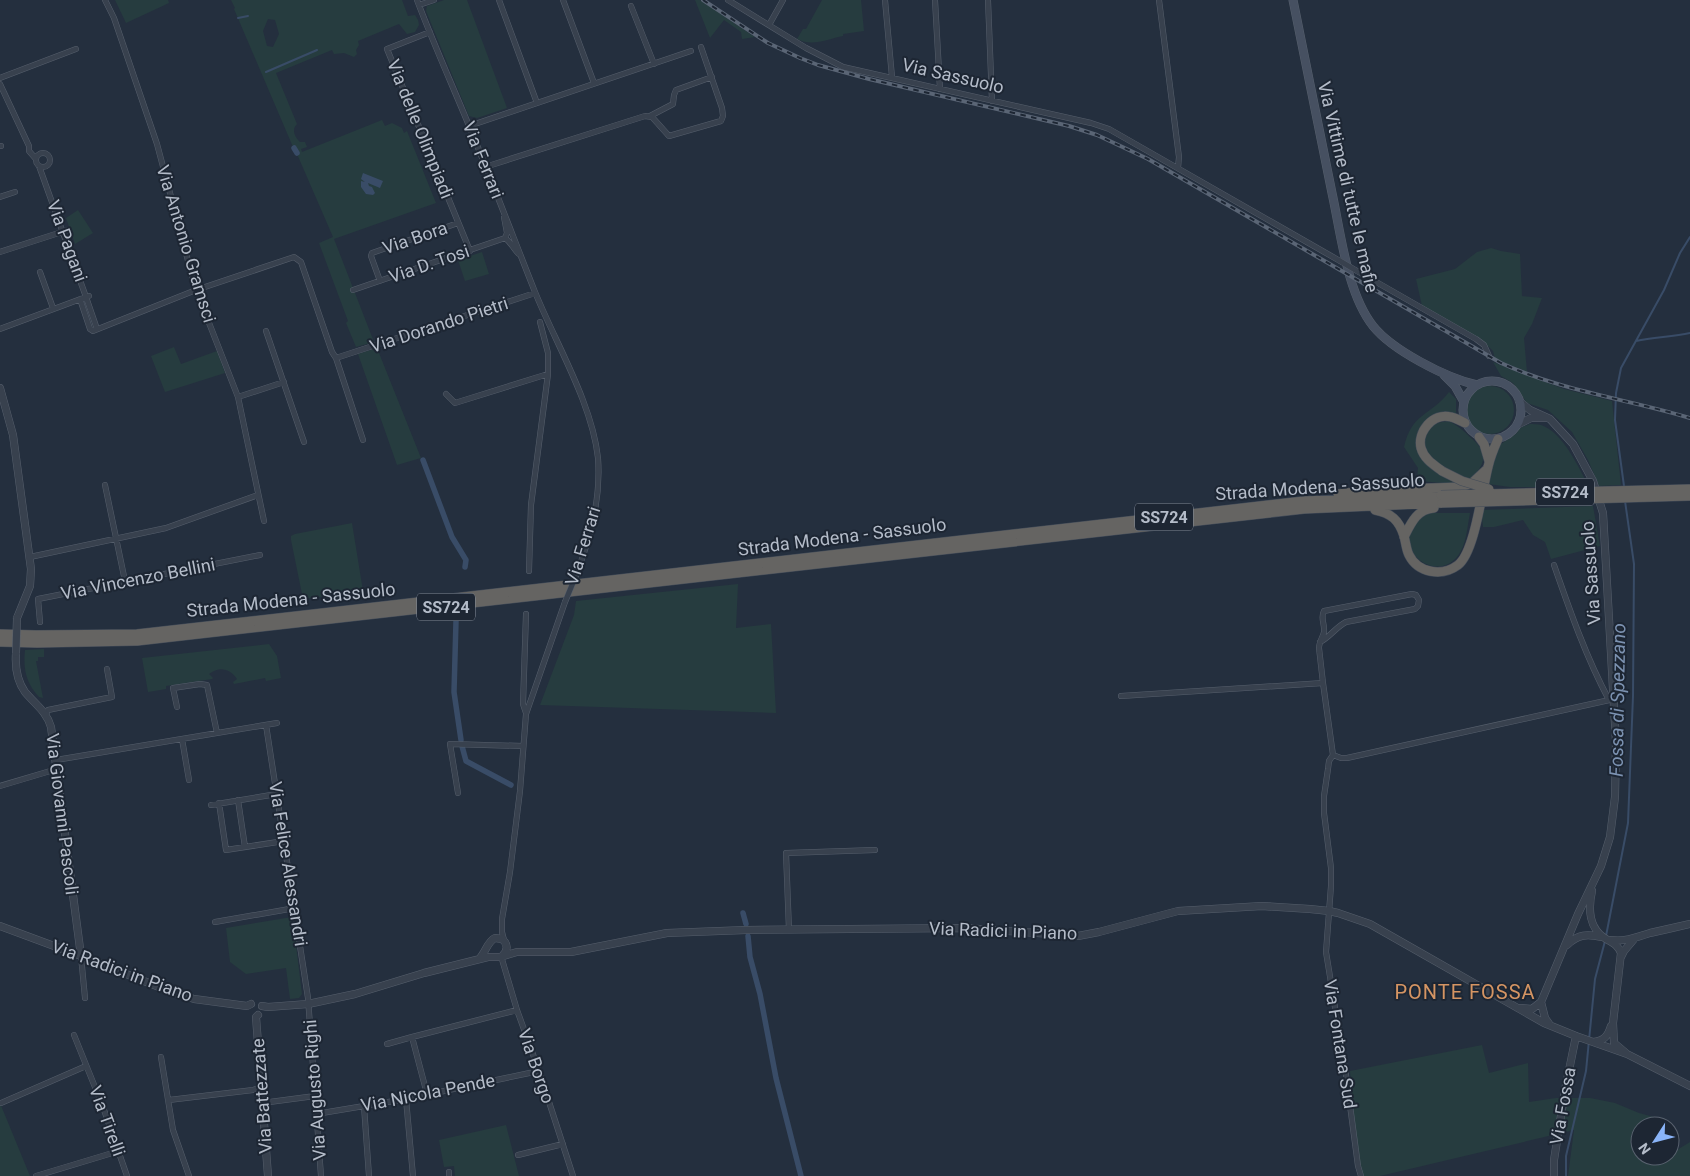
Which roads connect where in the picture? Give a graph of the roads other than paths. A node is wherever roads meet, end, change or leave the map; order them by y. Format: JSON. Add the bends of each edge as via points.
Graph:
{"nodes":[{"id":1,"x":105,"y":0,"type":"edge"},
{"id":2,"x":434,"y":0,"type":"edge"},
{"id":3,"x":499,"y":0,"type":"edge"},
{"id":4,"x":563,"y":0,"type":"edge"},
{"id":5,"x":728,"y":0,"type":"edge"},
{"id":6,"x":783,"y":0,"type":"edge"},
{"id":7,"x":885,"y":0,"type":"edge"},
{"id":8,"x":935,"y":0,"type":"edge"},
{"id":9,"x":988,"y":0,"type":"edge"},
{"id":10,"x":1159,"y":0,"type":"edge"},
{"id":11,"x":1293,"y":0,"type":"edge"},
{"id":12,"x":418,"y":3,"type":"edge"},
{"id":13,"x":631,"y":6,"type":"dead end"},
{"id":14,"x":769,"y":25,"type":"junction"},
{"id":15,"x":430,"y":32,"type":"junction"},
{"id":16,"x":702,"y":47,"type":"dead end"},
{"id":17,"x":76,"y":49,"type":"dead end"},
{"id":18,"x":691,"y":51,"type":"dead end"},
{"id":19,"x":654,"y":64,"type":"junction"},
{"id":20,"x":712,"y":77,"type":"junction"},
{"id":21,"x":892,"y":77,"type":"junction"},
{"id":22,"x":0,"y":78,"type":"edge"},
{"id":23,"x":0,"y":84,"type":"edge"},
{"id":24,"x":594,"y":84,"type":"junction"},
{"id":25,"x":940,"y":89,"type":"junction"},
{"id":26,"x":992,"y":101,"type":"junction"},
{"id":27,"x":537,"y":103,"type":"junction"},
{"id":28,"x":650,"y":116,"type":"junction"},
{"id":29,"x":469,"y":126,"type":"junction"},
{"id":30,"x":29,"y":146,"type":"junction"},
{"id":31,"x":40,"y":154,"type":"junction"},
{"id":32,"x":36,"y":159,"type":"junction"},
{"id":33,"x":39,"y":166,"type":"junction"},
{"id":34,"x":45,"y":167,"type":"junction"},
{"id":35,"x":486,"y":167,"type":"junction"},
{"id":36,"x":1178,"y":168,"type":"junction"},
{"id":37,"x":44,"y":179,"type":"junction"},
{"id":38,"x":15,"y":192,"type":"dead end"},
{"id":39,"x":0,"y":197,"type":"edge"},
{"id":40,"x":504,"y":215,"type":"junction"},
{"id":41,"x":458,"y":223,"type":"junction"},
{"id":42,"x":66,"y":230,"type":"junction"},
{"id":43,"x":505,"y":238,"type":"junction"},
{"id":44,"x":470,"y":251,"type":"junction"},
{"id":45,"x":0,"y":252,"type":"edge"},
{"id":46,"x":521,"y":256,"type":"junction"},
{"id":47,"x":40,"y":272,"type":"dead end"},
{"id":48,"x":380,"y":281,"type":"junction"},
{"id":49,"x":196,"y":290,"type":"junction"},
{"id":50,"x":353,"y":290,"type":"dead end"},
{"id":51,"x":535,"y":293,"type":"junction"},
{"id":52,"x":88,"y":296,"type":"junction"},
{"id":53,"x":80,"y":299,"type":"junction"},
{"id":54,"x":53,"y":308,"type":"junction"},
{"id":55,"x":540,"y":322,"type":"dead end"},
{"id":56,"x":0,"y":329,"type":"edge"},
{"id":57,"x":97,"y":329,"type":"junction"},
{"id":58,"x":266,"y":331,"type":"dead end"},
{"id":59,"x":559,"y":347,"type":"junction"},
{"id":60,"x":548,"y":353,"type":"junction"},
{"id":61,"x":1490,"y":356,"type":"dead end"},
{"id":62,"x":336,"y":358,"type":"junction"},
{"id":63,"x":1440,"y":372,"type":"junction"},
{"id":64,"x":548,"y":374,"type":"junction"},
{"id":65,"x":284,"y":382,"type":"junction"},
{"id":66,"x":1477,"y":385,"type":"junction"},
{"id":67,"x":0,"y":388,"type":"edge"},
{"id":68,"x":446,"y":394,"type":"dead end"},
{"id":69,"x":238,"y":396,"type":"junction"},
{"id":70,"x":1519,"y":401,"type":"junction"},
{"id":71,"x":1464,"y":402,"type":"junction"},
{"id":72,"x":1550,"y":419,"type":"junction"},
{"id":73,"x":1465,"y":423,"type":"junction"},
{"id":74,"x":1517,"y":425,"type":"junction"},
{"id":75,"x":1479,"y":437,"type":"junction"},
{"id":76,"x":1498,"y":439,"type":"junction"},
{"id":77,"x":363,"y":440,"type":"dead end"},
{"id":78,"x":304,"y":442,"type":"dead end"},
{"id":79,"x":1488,"y":464,"type":"junction"},
{"id":80,"x":105,"y":485,"type":"dead end"},
{"id":81,"x":1690,"y":489,"type":"edge"},
{"id":82,"x":1506,"y":492,"type":"junction"},
{"id":83,"x":258,"y":495,"type":"junction"},
{"id":84,"x":1690,"y":496,"type":"edge"},
{"id":85,"x":1304,"y":501,"type":"junction"},
{"id":86,"x":1441,"y":502,"type":"junction"},
{"id":87,"x":1354,"y":507,"type":"junction"},
{"id":88,"x":264,"y":521,"type":"dead end"},
{"id":89,"x":1404,"y":537,"type":"junction"},
{"id":90,"x":116,"y":539,"type":"junction"},
{"id":91,"x":260,"y":555,"type":"dead end"},
{"id":92,"x":30,"y":557,"type":"junction"},
{"id":93,"x":1554,"y":564,"type":"dead end"},
{"id":94,"x":529,"y":571,"type":"dead end"},
{"id":95,"x":125,"y":581,"type":"junction"},
{"id":96,"x":526,"y":614,"type":"dead end"},
{"id":97,"x":40,"y":622,"type":"dead end"},
{"id":98,"x":0,"y":634,"type":"edge"},
{"id":99,"x":0,"y":642,"type":"edge"},
{"id":100,"x":1320,"y":642,"type":"junction"},
{"id":101,"x":107,"y":669,"type":"dead end"},
{"id":102,"x":1323,"y":683,"type":"junction"},
{"id":103,"x":1121,"y":696,"type":"dead end"},
{"id":104,"x":1612,"y":699,"type":"junction"},
{"id":105,"x":177,"y":707,"type":"dead end"},
{"id":106,"x":46,"y":714,"type":"junction"},
{"id":107,"x":526,"y":714,"type":"junction"},
{"id":108,"x":277,"y":723,"type":"dead end"},
{"id":109,"x":266,"y":725,"type":"junction"},
{"id":110,"x":217,"y":733,"type":"junction"},
{"id":111,"x":182,"y":740,"type":"junction"},
{"id":112,"x":523,"y":746,"type":"junction"},
{"id":113,"x":1333,"y":755,"type":"junction"},
{"id":114,"x":56,"y":760,"type":"junction"},
{"id":115,"x":56,"y":769,"type":"junction"},
{"id":116,"x":189,"y":780,"type":"dead end"},
{"id":117,"x":0,"y":786,"type":"edge"},
{"id":118,"x":458,"y":793,"type":"dead end"},
{"id":119,"x":277,"y":794,"type":"junction"},
{"id":120,"x":238,"y":800,"type":"junction"},
{"id":121,"x":219,"y":804,"type":"junction"},
{"id":122,"x":211,"y":805,"type":"dead end"},
{"id":123,"x":284,"y":841,"type":"junction"},
{"id":124,"x":245,"y":847,"type":"junction"},
{"id":125,"x":875,"y":850,"type":"dead end"},
{"id":126,"x":1594,"y":884,"type":"junction"},
{"id":127,"x":295,"y":908,"type":"junction"},
{"id":128,"x":1328,"y":911,"type":"junction"},
{"id":129,"x":502,"y":919,"type":"junction"},
{"id":130,"x":215,"y":922,"type":"dead end"},
{"id":131,"x":1690,"y":924,"type":"edge"},
{"id":132,"x":0,"y":926,"type":"edge"},
{"id":133,"x":789,"y":930,"type":"junction"},
{"id":134,"x":1601,"y":936,"type":"junction"},
{"id":135,"x":1635,"y":938,"type":"junction"},
{"id":136,"x":490,"y":942,"type":"junction"},
{"id":137,"x":1615,"y":942,"type":"junction"},
{"id":138,"x":505,"y":943,"type":"junction"},
{"id":139,"x":1566,"y":945,"type":"junction"},
{"id":140,"x":524,"y":952,"type":"junction"},
{"id":141,"x":80,"y":956,"type":"junction"},
{"id":142,"x":500,"y":956,"type":"junction"},
{"id":143,"x":1621,"y":957,"type":"junction"},
{"id":144,"x":479,"y":959,"type":"junction"},
{"id":145,"x":85,"y":998,"type":"dead end"},
{"id":146,"x":1541,"y":1002,"type":"junction"},
{"id":147,"x":308,"y":1004,"type":"junction"},
{"id":148,"x":1513,"y":1004,"type":"junction"},
{"id":149,"x":249,"y":1006,"type":"junction"},
{"id":150,"x":517,"y":1010,"type":"junction"},
{"id":151,"x":260,"y":1011,"type":"junction"},
{"id":152,"x":1613,"y":1022,"type":"junction"},
{"id":153,"x":1551,"y":1026,"type":"junction"},
{"id":154,"x":74,"y":1035,"type":"dead end"},
{"id":155,"x":1576,"y":1036,"type":"junction"},
{"id":156,"x":412,"y":1037,"type":"junction"},
{"id":157,"x":1596,"y":1043,"type":"junction"},
{"id":158,"x":387,"y":1044,"type":"dead end"},
{"id":159,"x":1627,"y":1054,"type":"junction"},
{"id":160,"x":161,"y":1057,"type":"dead end"},
{"id":161,"x":86,"y":1066,"type":"junction"},
{"id":162,"x":539,"y":1070,"type":"junction"},
{"id":163,"x":1690,"y":1086,"type":"edge"},
{"id":164,"x":261,"y":1087,"type":"junction"},
{"id":165,"x":427,"y":1094,"type":"junction"},
{"id":166,"x":315,"y":1096,"type":"junction"},
{"id":167,"x":406,"y":1099,"type":"junction"},
{"id":168,"x":169,"y":1100,"type":"junction"},
{"id":169,"x":1,"y":1103,"type":"dead end"},
{"id":170,"x":262,"y":1103,"type":"junction"},
{"id":171,"x":364,"y":1106,"type":"junction"},
{"id":172,"x":316,"y":1114,"type":"junction"},
{"id":173,"x":563,"y":1144,"type":"junction"},
{"id":174,"x":119,"y":1151,"type":"junction"},
{"id":175,"x":518,"y":1155,"type":"dead end"},
{"id":176,"x":36,"y":1176,"type":"edge"},
{"id":177,"x":127,"y":1176,"type":"edge"},
{"id":178,"x":189,"y":1176,"type":"edge"},
{"id":179,"x":268,"y":1176,"type":"edge"},
{"id":180,"x":321,"y":1176,"type":"edge"},
{"id":181,"x":369,"y":1176,"type":"edge"},
{"id":182,"x":413,"y":1176,"type":"edge"},
{"id":183,"x":573,"y":1176,"type":"edge"},
{"id":184,"x":1361,"y":1176,"type":"edge"},
{"id":185,"x":1554,"y":1176,"type":"edge"}],
"edges":[{"from":1,"to":49,"type":"street","name":"Via Antonio Gramsci","via":[[156,144]]},
{"from":2,"to":12,"type":"street"},
{"from":3,"to":27,"type":"street"},
{"from":4,"to":24,"type":"street"},
{"from":5,"to":14,"type":"street","name":"Via Sassuolo"},
{"from":6,"to":14,"type":"street"},
{"from":7,"to":21,"type":"street"},
{"from":8,"to":25,"type":"street"},
{"from":9,"to":26,"type":"street"},
{"from":10,"to":36,"type":"street"},
{"from":11,"to":63,"type":"main road","name":"Via Vittime di tutte le mafie","via":[[1342,241],[1358,302],[1372,325],[1389,341]]},
{"from":12,"to":15,"type":"street","name":"Via Ferrari"},
{"from":13,"to":19,"type":"street"},
{"from":14,"to":21,"type":"street","name":"Via Sassuolo","via":[[834,63]]},
{"from":15,"to":29,"type":"street","name":"Via Ferrari"},
{"from":15,"to":41,"type":"street","name":"Via delle Olimpiadi","via":[[387,49]]},
{"from":16,"to":20,"type":"street"},
{"from":17,"to":22,"type":"street"},
{"from":18,"to":19,"type":"street"},
{"from":19,"to":24,"type":"street"},
{"from":20,"to":28,"type":"street","via":[[676,90],[673,104]]},
{"from":20,"to":28,"type":"street","via":[[722,108],[722,119],[669,136]]},
{"from":21,"to":25,"type":"street","name":"Via Sassuolo"},
{"from":23,"to":30,"type":"street"},
{"from":24,"to":27,"type":"street"},
{"from":25,"to":26,"type":"street","name":"Via Sassuolo"},
{"from":26,"to":36,"type":"street","name":"Via Sassuolo","via":[[1102,126]]},
{"from":27,"to":29,"type":"street"},
{"from":28,"to":35,"type":"street"},
{"from":29,"to":35,"type":"street","name":"Via Ferrari"},
{"from":30,"to":31,"type":"street"},
{"from":30,"to":32,"type":"street"},
{"from":31,"to":32,"type":"street"},
{"from":31,"to":34,"type":"street","via":[[50,157],[50,163]]},
{"from":32,"to":33,"type":"street"},
{"from":33,"to":34,"type":"street"},
{"from":33,"to":37,"type":"street","name":"Via Pagani"},
{"from":34,"to":37,"type":"street"},
{"from":35,"to":40,"type":"street","name":"Via Ferrari"},
{"from":36,"to":61,"type":"street","name":"Via Sassuolo","bridge":true,"via":[[1476,339]]},
{"from":37,"to":42,"type":"street","name":"Via Pagani"},
{"from":38,"to":39,"type":"street"},
{"from":40,"to":43,"type":"street"},
{"from":40,"to":46,"type":"street","name":"Via Ferrari"},
{"from":41,"to":44,"type":"street","name":"Via delle Olimpiadi"},
{"from":41,"to":48,"type":"street","name":"Via Bora","via":[[372,253]]},
{"from":42,"to":45,"type":"street"},
{"from":42,"to":52,"type":"street","name":"Via Pagani"},
{"from":43,"to":44,"type":"street","name":"Via D. Tosi"},
{"from":43,"to":46,"type":"street"},
{"from":44,"to":48,"type":"street","name":"Via D. Tosi"},
{"from":46,"to":51,"type":"street","name":"Via Ferrari"},
{"from":47,"to":54,"type":"street"},
{"from":48,"to":50,"type":"street","name":"Via D. Tosi"},
{"from":49,"to":57,"type":"street"},
{"from":49,"to":62,"type":"street","via":[[291,257],[297,258]]},
{"from":49,"to":69,"type":"street","name":"Via Antonio Gramsci"},
{"from":51,"to":59,"type":"street","name":"Via Ferrari"},
{"from":51,"to":62,"type":"street","name":"Via Dorando Pietri"},
{"from":52,"to":53,"type":"street","name":"Via Pagani"},
{"from":52,"to":57,"type":"street"},
{"from":53,"to":54,"type":"street","name":"Via Pagani"},
{"from":53,"to":57,"type":"street","via":[[90,329]]},
{"from":54,"to":56,"type":"street","name":"Via Pagani"},
{"from":55,"to":60,"type":"street"},
{"from":58,"to":65,"type":"street"},
{"from":59,"to":60,"type":"street"},
{"from":59,"to":107,"type":"street","name":"Via Ferrari","bridge":true,"via":[[593,430],[599,480],[588,543]]},
{"from":60,"to":64,"type":"street"},
{"from":62,"to":77,"type":"street"},
{"from":63,"to":66,"type":"main road","name":"Via Vittime di tutte le mafie"},
{"from":63,"to":71,"type":"main road","name":"Via Vittime di tutte le mafie","via":[[1455,386]]},
{"from":64,"to":68,"type":"street","via":[[455,403]]},
{"from":64,"to":94,"type":"street","via":[[531,505]]},
{"from":65,"to":69,"type":"street"},
{"from":65,"to":78,"type":"street"},
{"from":66,"to":70,"type":"main road","name":"Via Sassuolo","via":[[1490,381],[1504,384]]},
{"from":66,"to":71,"type":"main road"},
{"from":67,"to":92,"type":"street","name":"Via Giovanni Pascoli","via":[[14,435]]},
{"from":69,"to":83,"type":"street","name":"Via Antonio Gramsci"},
{"from":70,"to":72,"type":"street","name":"Via Sassuolo"},
{"from":70,"to":74,"type":"main road"},
{"from":71,"to":73,"type":"main road","via":[[1462,413]]},
{"from":72,"to":74,"type":"street","via":[[1531,418]]},
{"from":72,"to":104,"type":"street","name":"Via Sassuolo","via":[[1573,444],[1584,462],[1603,513]]},
{"from":73,"to":75,"type":"main road"},
{"from":73,"to":82,"type":"highway","bridge":true,"via":[[1444,416],[1428,424],[1420,439],[1424,454],[1442,471],[1472,485]]},
{"from":74,"to":76,"type":"main road"},
{"from":75,"to":76,"type":"main road"},
{"from":75,"to":79,"type":"highway","via":[[1484,444]]},
{"from":76,"to":79,"type":"highway"},
{"from":79,"to":85,"type":"highway","via":[[1472,483],[1461,486],[1372,490]]},
{"from":79,"to":89,"type":"highway","via":[[1469,548],[1459,564],[1440,572],[1422,568],[1409,555]]},
{"from":80,"to":90,"type":"street"},
{"from":81,"to":82,"type":"highway","name":"Strada Modena - Sassuolo","number":"SS724","bridge":true},
{"from":82,"to":86,"type":"highway","name":"Strada Modena - Sassuolo","number":"SS724","bridge":true},
{"from":83,"to":88,"type":"street","name":"Via Antonio Gramsci"},
{"from":83,"to":90,"type":"street","via":[[166,528]]},
{"from":84,"to":86,"type":"highway","name":"Strada Modena - Sassuolo","number":"SS724","bridge":true},
{"from":85,"to":86,"type":"highway","name":"Strada Modena - Sassuolo","number":"SS724"},
{"from":85,"to":98,"type":"highway","name":"Strada Modena - Sassuolo","number":"SS724","via":[[137,634]]},
{"from":86,"to":87,"type":"highway","name":"Strada Modena - Sassuolo","number":"SS724"},
{"from":86,"to":89,"type":"highway","via":[[1421,512]]},
{"from":87,"to":89,"type":"highway","via":[[1386,512],[1395,520]]},
{"from":87,"to":99,"type":"highway","name":"Strada Modena - Sassuolo","number":"SS724","via":[[1294,510],[137,641]]},
{"from":90,"to":92,"type":"street"},
{"from":90,"to":95,"type":"street"},
{"from":91,"to":95,"type":"street","name":"Via Vincenzo Bellini"},
{"from":92,"to":106,"type":"street","name":"Via Giovanni Pascoli","bridge":true,"via":[[32,577],[17,618],[16,671],[22,686]]},
{"from":93,"to":104,"type":"street","via":[[1584,645]]},
{"from":95,"to":97,"type":"street","name":"Via Vincenzo Bellini","via":[[38,599]]},
{"from":96,"to":107,"type":"street","name":"Via Ferrari","via":[[523,704]]},
{"from":100,"to":100,"type":"street","via":[[1346,622],[1415,608],[1419,600],[1412,594],[1326,610],[1322,615],[1324,630]]},
{"from":100,"to":102,"type":"street"},
{"from":101,"to":106,"type":"street","via":[[112,697],[48,710]]},
{"from":102,"to":103,"type":"street"},
{"from":102,"to":113,"type":"street"},
{"from":104,"to":113,"type":"street","via":[[1347,758]]},
{"from":104,"to":126,"type":"street","name":"Via Sassuolo","via":[[1616,742],[1613,819],[1608,847]]},
{"from":105,"to":110,"type":"street","via":[[173,688],[206,685]]},
{"from":106,"to":114,"type":"street","name":"Via Giovanni Pascoli"},
{"from":107,"to":112,"type":"street","name":"Via Ferrari"},
{"from":108,"to":109,"type":"street"},
{"from":109,"to":110,"type":"street"},
{"from":109,"to":119,"type":"street","name":"Via Felice Alessandri"},
{"from":110,"to":111,"type":"street"},
{"from":111,"to":114,"type":"street"},
{"from":111,"to":116,"type":"street"},
{"from":112,"to":118,"type":"street","via":[[450,744]]},
{"from":112,"to":129,"type":"street","name":"Via Ferrari"},
{"from":113,"to":128,"type":"street","name":"Via Fontana Sud","via":[[1329,761],[1324,796],[1331,868]]},
{"from":114,"to":115,"type":"street","name":"Via Giovanni Pascoli"},
{"from":115,"to":117,"type":"street"},
{"from":115,"to":141,"type":"street","name":"Via Giovanni Pascoli"},
{"from":119,"to":120,"type":"street"},
{"from":119,"to":123,"type":"street","name":"Via Felice Alessandri"},
{"from":120,"to":121,"type":"street"},
{"from":120,"to":124,"type":"street"},
{"from":121,"to":122,"type":"street"},
{"from":121,"to":124,"type":"street","via":[[226,850]]},
{"from":123,"to":124,"type":"street"},
{"from":123,"to":127,"type":"street","name":"Via Felice Alessandri"},
{"from":125,"to":133,"type":"street","via":[[786,853]]},
{"from":126,"to":134,"type":"street","via":[[1590,914]]},
{"from":126,"to":139,"type":"street","name":"Via Sassuolo"},
{"from":127,"to":130,"type":"street"},
{"from":127,"to":147,"type":"street","name":"Via Felice Alessandri"},
{"from":128,"to":133,"type":"street","name":"Via Radici in Piano","via":[[1262,906],[1178,911],[1078,936],[966,928]]},
{"from":128,"to":148,"type":"street","name":"Via Radici in Piano","via":[[1370,924]]},
{"from":128,"to":184,"type":"street","name":"Via Fontana Sud","via":[[1326,952]]},
{"from":129,"to":136,"type":"street","name":"Via Ferrari","via":[[498,933]]},
{"from":129,"to":138,"type":"street","name":"Via Ferrari"},
{"from":131,"to":135,"type":"street"},
{"from":132,"to":141,"type":"street","name":"Via Radici in Piano"},
{"from":133,"to":140,"type":"street","name":"Via Radici in Piano","via":[[667,933],[571,952]]},
{"from":134,"to":137,"type":"street"},
{"from":134,"to":139,"type":"street","via":[[1581,935]]},
{"from":135,"to":137,"type":"street"},
{"from":135,"to":143,"type":"street"},
{"from":136,"to":138,"type":"street","name":"Via Radici in Piano","via":[[498,938]]},
{"from":136,"to":142,"type":"street","via":[[490,953]]},
{"from":136,"to":144,"type":"street"},
{"from":137,"to":143,"type":"street"},
{"from":138,"to":140,"type":"street","name":"Via Radici in Piano"},
{"from":138,"to":142,"type":"street","via":[[506,951]]},
{"from":139,"to":146,"type":"street"},
{"from":140,"to":142,"type":"street","name":"Via Radici in Piano"},
{"from":141,"to":145,"type":"street"},
{"from":141,"to":149,"type":"street","name":"Via Radici in Piano","via":[[194,1000]]},
{"from":142,"to":144,"type":"street","name":"Via Radici in Piano"},
{"from":142,"to":150,"type":"street","name":"Via Borgo"},
{"from":143,"to":152,"type":"street"},
{"from":144,"to":147,"type":"street","name":"Via Radici in Piano"},
{"from":146,"to":148,"type":"street","via":[[1532,1010]]},
{"from":146,"to":153,"type":"street"},
{"from":147,"to":151,"type":"street","name":"Via Radici in Piano"},
{"from":147,"to":166,"type":"street","name":"Via Augusto Righi"},
{"from":148,"to":153,"type":"street","name":"Via Radici in Piano"},
{"from":149,"to":151,"type":"street","via":[[252,1013]]},
{"from":149,"to":151,"type":"street","name":"Via Radici in Piano","via":[[260,1002]]},
{"from":150,"to":156,"type":"street"},
{"from":150,"to":162,"type":"street","name":"Via Borgo"},
{"from":151,"to":164,"type":"street","name":"Via Battezzate"},
{"from":152,"to":157,"type":"street","via":[[1606,1037]]},
{"from":152,"to":159,"type":"street","via":[[1614,1042]]},
{"from":153,"to":155,"type":"street","name":"Via Radici in Piano"},
{"from":154,"to":161,"type":"street","name":"Via Tirelli"},
{"from":155,"to":157,"type":"street","name":"Via Radici in Piano"},
{"from":155,"to":185,"type":"street","name":"Via Fossa"},
{"from":156,"to":158,"type":"street"},
{"from":156,"to":165,"type":"street"},
{"from":157,"to":159,"type":"street","name":"Via Radici in Piano"},
{"from":159,"to":163,"type":"street","name":"Via Radici in Piano"},
{"from":160,"to":168,"type":"street"},
{"from":161,"to":169,"type":"street"},
{"from":161,"to":174,"type":"street","name":"Via Tirelli"},
{"from":162,"to":165,"type":"street","name":"Via Nicola Pende"},
{"from":162,"to":173,"type":"street","name":"Via Borgo"},
{"from":164,"to":168,"type":"street"},
{"from":164,"to":170,"type":"street","name":"Via Battezzate"},
{"from":165,"to":167,"type":"street","name":"Via Nicola Pende"},
{"from":166,"to":170,"type":"street"},
{"from":166,"to":172,"type":"street","name":"Via Augusto Righi"},
{"from":167,"to":171,"type":"street","name":"Via Nicola Pende"},
{"from":167,"to":182,"type":"street"},
{"from":168,"to":178,"type":"street","via":[[175,1136]]},
{"from":170,"to":179,"type":"street","name":"Via Battezzate"},
{"from":171,"to":172,"type":"street","name":"Via Nicola Pende"},
{"from":171,"to":181,"type":"street"},
{"from":172,"to":180,"type":"street","name":"Via Augusto Righi"},
{"from":173,"to":175,"type":"street"},
{"from":173,"to":183,"type":"street","name":"Via Borgo"},
{"from":174,"to":176,"type":"street"},
{"from":174,"to":177,"type":"street","name":"Via Tirelli"}]}
